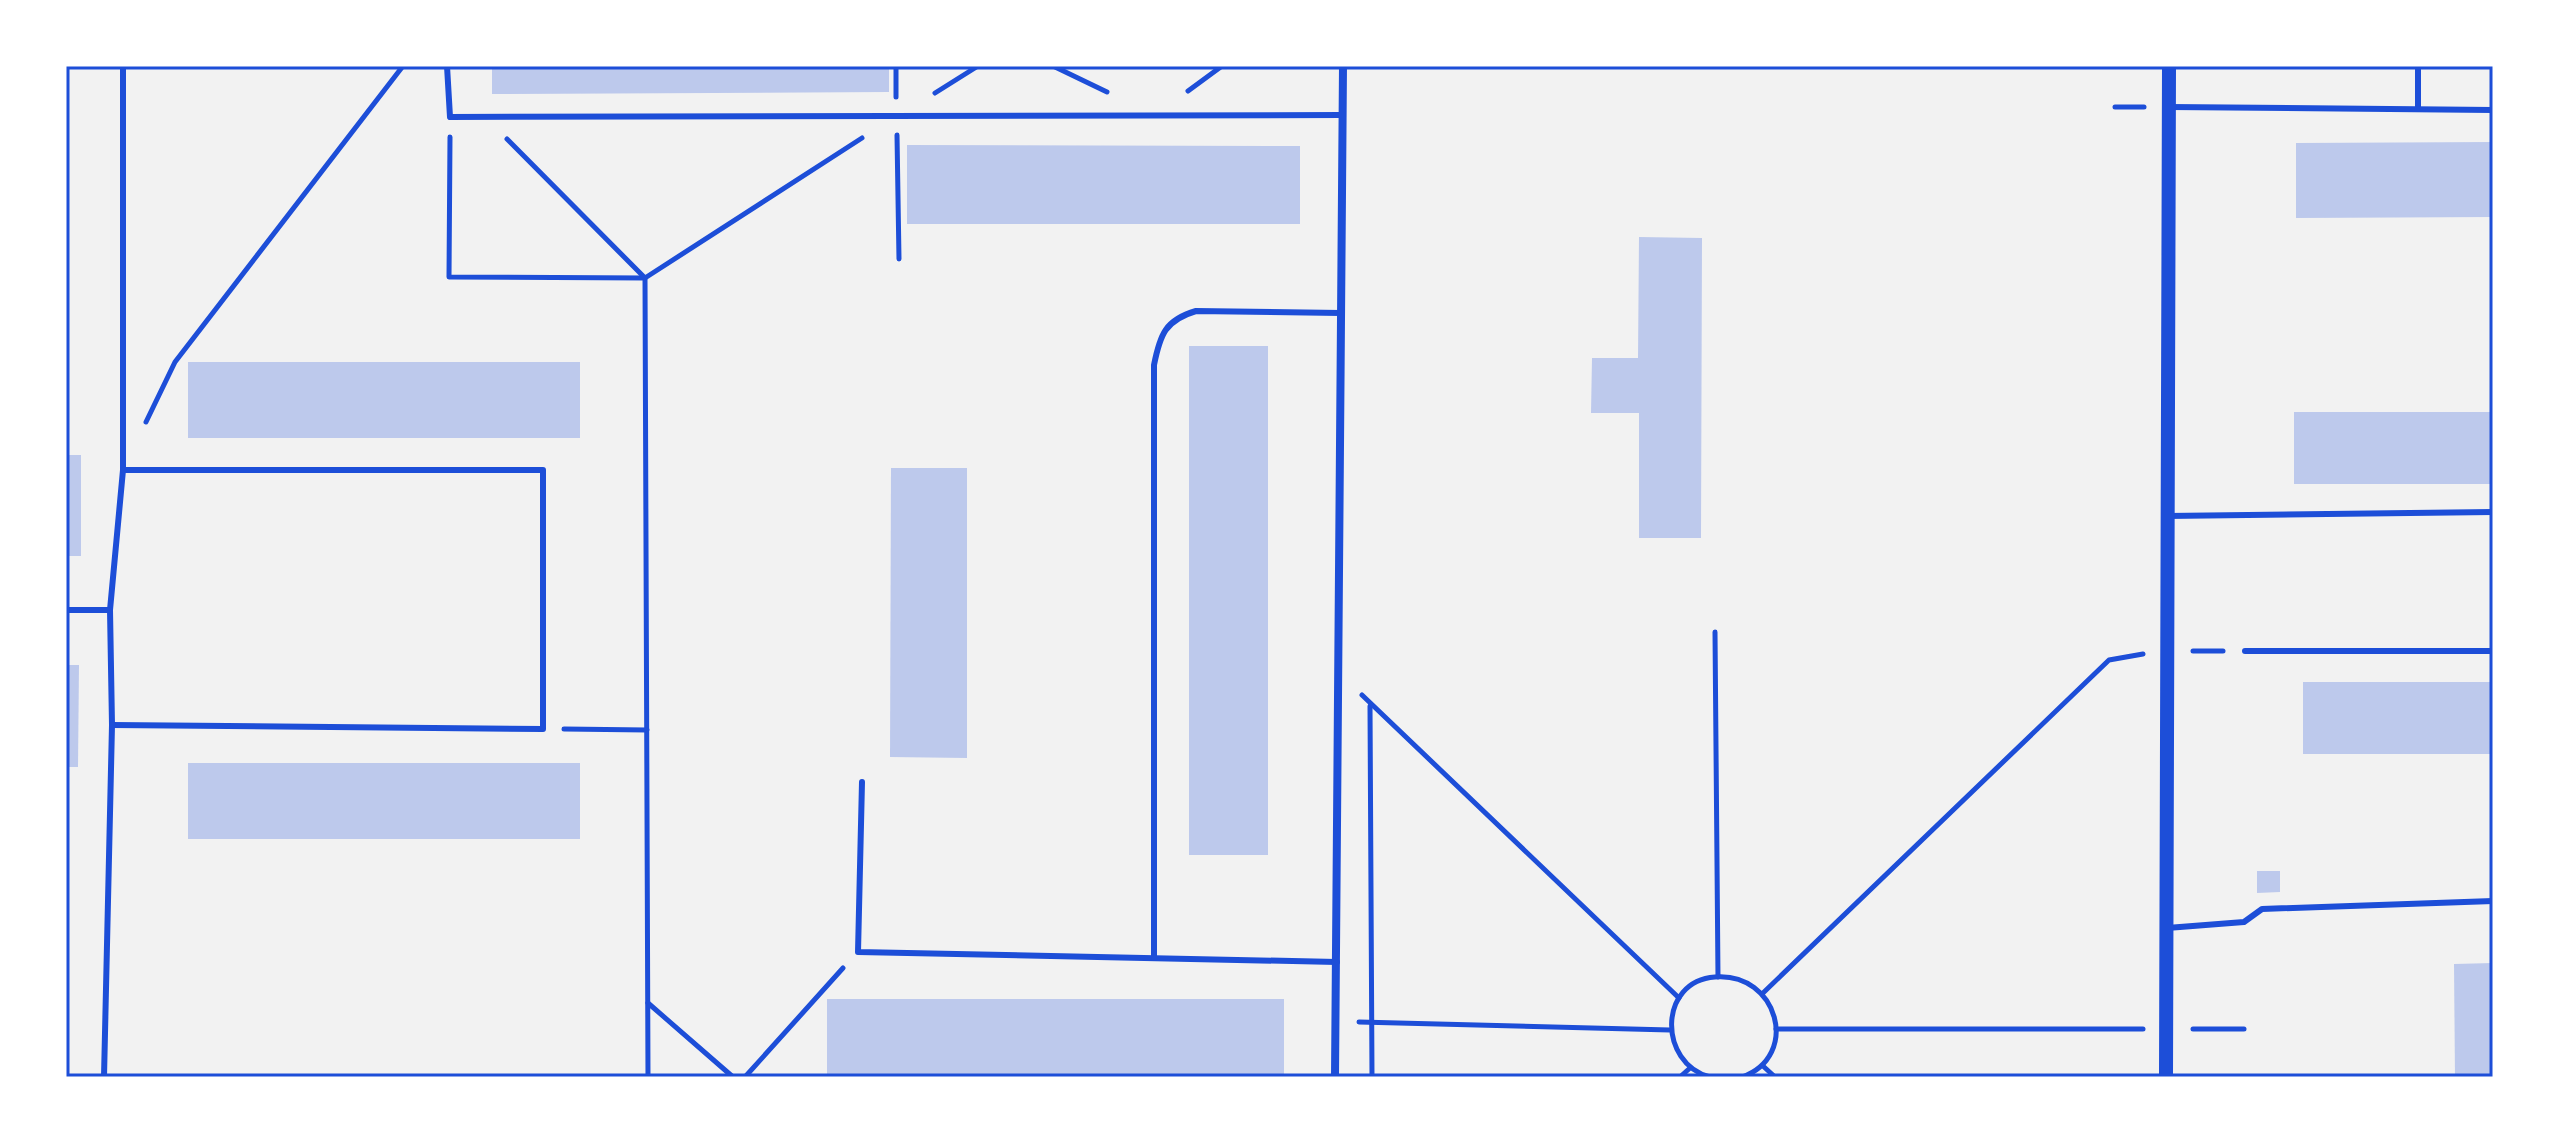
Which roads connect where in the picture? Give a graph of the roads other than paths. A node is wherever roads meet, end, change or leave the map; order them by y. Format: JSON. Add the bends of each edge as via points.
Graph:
{"nodes":[{"id":1,"x":123,"y":66,"type":"edge"},
{"id":2,"x":447,"y":66,"type":"edge"},
{"id":3,"x":1343,"y":66,"type":"edge"},
{"id":4,"x":2169,"y":66,"type":"edge"},
{"id":5,"x":2418,"y":66,"type":"edge"},
{"id":6,"x":2169,"y":107,"type":"junction"},
{"id":7,"x":2418,"y":109,"type":"junction"},
{"id":8,"x":2493,"y":110,"type":"edge"},
{"id":9,"x":1342,"y":115,"type":"junction"},
{"id":10,"x":1341,"y":313,"type":"junction"},
{"id":11,"x":123,"y":470,"type":"junction"},
{"id":12,"x":2493,"y":512,"type":"edge"},
{"id":13,"x":2167,"y":516,"type":"junction"},
{"id":14,"x":66,"y":610,"type":"edge"},
{"id":15,"x":110,"y":610,"type":"junction"},
{"id":16,"x":2245,"y":651,"type":"road end"},
{"id":17,"x":2493,"y":651,"type":"edge"},
{"id":18,"x":112,"y":725,"type":"junction"},
{"id":19,"x":862,"y":782,"type":"dead end"},
{"id":20,"x":2493,"y":901,"type":"edge"},
{"id":21,"x":2164,"y":928,"type":"junction"},
{"id":22,"x":1154,"y":958,"type":"junction"},
{"id":23,"x":1337,"y":962,"type":"junction"},
{"id":24,"x":104,"y":1077,"type":"edge"},
{"id":25,"x":1335,"y":1077,"type":"edge"},
{"id":26,"x":2166,"y":1077,"type":"edge"}],
"edges":[{"from":1,"to":11,"type":"lane"},
{"from":2,"to":9,"type":"lane","via":[[450,117]]},
{"from":3,"to":9,"type":"street"},
{"from":4,"to":6,"type":"street"},
{"from":5,"to":7,"type":"lane"},
{"from":6,"to":7,"type":"lane"},
{"from":6,"to":13,"type":"street"},
{"from":7,"to":8,"type":"lane"},
{"from":9,"to":10,"type":"street"},
{"from":10,"to":22,"type":"lane","via":[[1196,311],[1164,327],[1158,343]]},
{"from":10,"to":23,"type":"street"},
{"from":11,"to":15,"type":"lane"},
{"from":11,"to":18,"type":"lane","via":[[543,470],[543,729]]},
{"from":12,"to":13,"type":"lane"},
{"from":13,"to":21,"type":"street"},
{"from":14,"to":15,"type":"lane"},
{"from":15,"to":18,"type":"lane"},
{"from":16,"to":17,"type":"lane"},
{"from":18,"to":24,"type":"lane"},
{"from":19,"to":22,"type":"lane","via":[[858,952]]},
{"from":20,"to":21,"type":"lane","via":[[2262,909],[2244,922]]},
{"from":21,"to":26,"type":"street"},
{"from":22,"to":23,"type":"lane"},
{"from":23,"to":25,"type":"street"}]}
